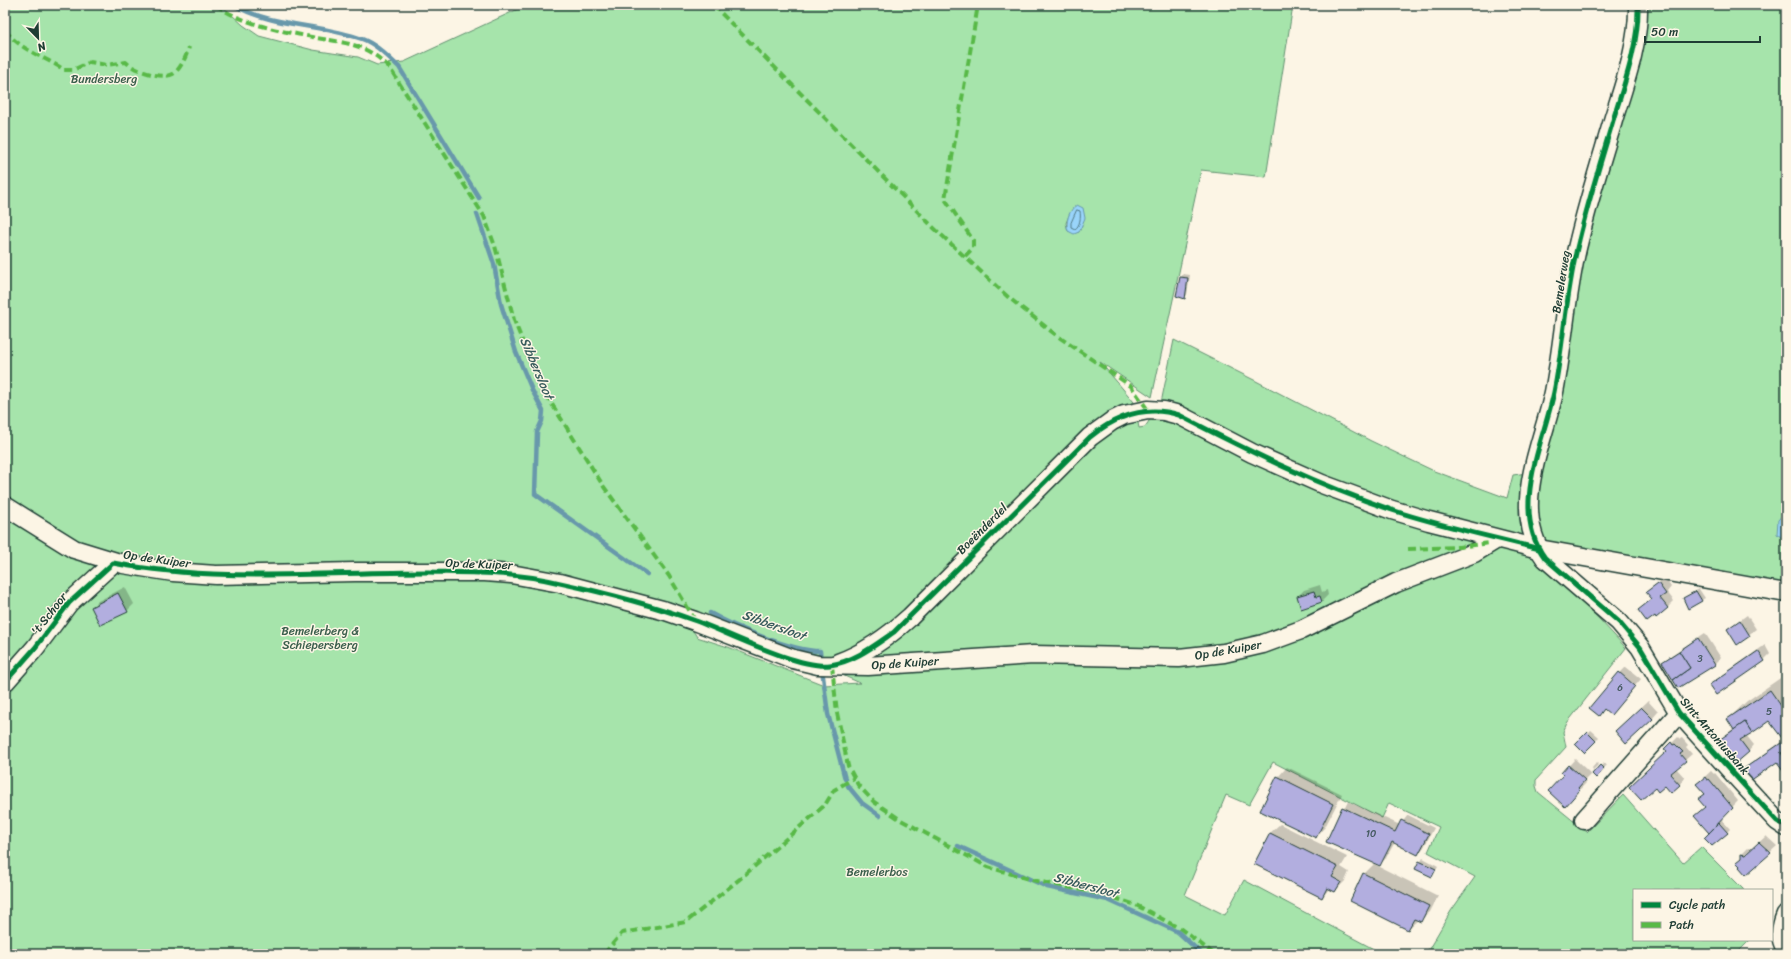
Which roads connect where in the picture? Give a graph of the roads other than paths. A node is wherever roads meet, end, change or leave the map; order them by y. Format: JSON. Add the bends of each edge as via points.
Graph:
{"nodes":[{"id":1,"x":1637,"y":14,"type":"edge"},
{"id":2,"x":5,"y":506,"type":"edge"},
{"id":3,"x":1497,"y":539,"type":"junction"},
{"id":4,"x":1538,"y":549,"type":"junction"},
{"id":5,"x":113,"y":563,"type":"junction"},
{"id":6,"x":1786,"y":593,"type":"edge"},
{"id":7,"x":832,"y":665,"type":"junction"},
{"id":8,"x":5,"y":682,"type":"edge"},
{"id":9,"x":1679,"y":713,"type":"junction"},
{"id":10,"x":1584,"y":820,"type":"dead end"},
{"id":11,"x":1786,"y":827,"type":"edge"},
{"id":12,"x":1786,"y":914,"type":"edge"},
{"id":13,"x":1786,"y":950,"type":"edge"}],
"edges":[{"from":1,"to":4,"type":"street","name":"Bemelerweg","via":[[1624,86],[1578,242],[1555,387],[1530,488],[1531,530]]},
{"from":2,"to":5,"type":"street","name":"Op de Kuiper","via":[[74,549]]},
{"from":3,"to":4,"type":"street","name":"Boeënderdel"},
{"from":3,"to":7,"type":"street","name":"Op de Kuiper","via":[[1474,553],[1396,583],[1301,630],[1263,644],[1224,653],[1179,658],[1033,655],[868,666]]},
{"from":3,"to":7,"type":"street","name":"Boeënderdel","via":[[1392,510],[1322,484],[1252,453],[1179,415],[1148,410],[1112,420],[1090,437],[894,632],[863,652]]},
{"from":4,"to":6,"type":"street","name":"Boeënderdel"},
{"from":4,"to":9,"type":"street","name":"Sint Antoniusbank","via":[[1551,564],[1602,606],[1629,634],[1644,653]]},
{"from":5,"to":7,"type":"street","name":"Op de Kuiper","via":[[216,575],[362,572],[511,574],[560,583],[643,605],[695,621],[799,661]]},
{"from":5,"to":8,"type":"street","name":"'t Schoor","via":[[69,603],[32,652]]},
{"from":9,"to":10,"type":"street","name":"Sint Antoniusbank"},
{"from":9,"to":11,"type":"street","name":"Sint Antoniusbank","via":[[1777,821]]},
{"from":12,"to":13,"type":"street","via":[[1780,936]]}]}
